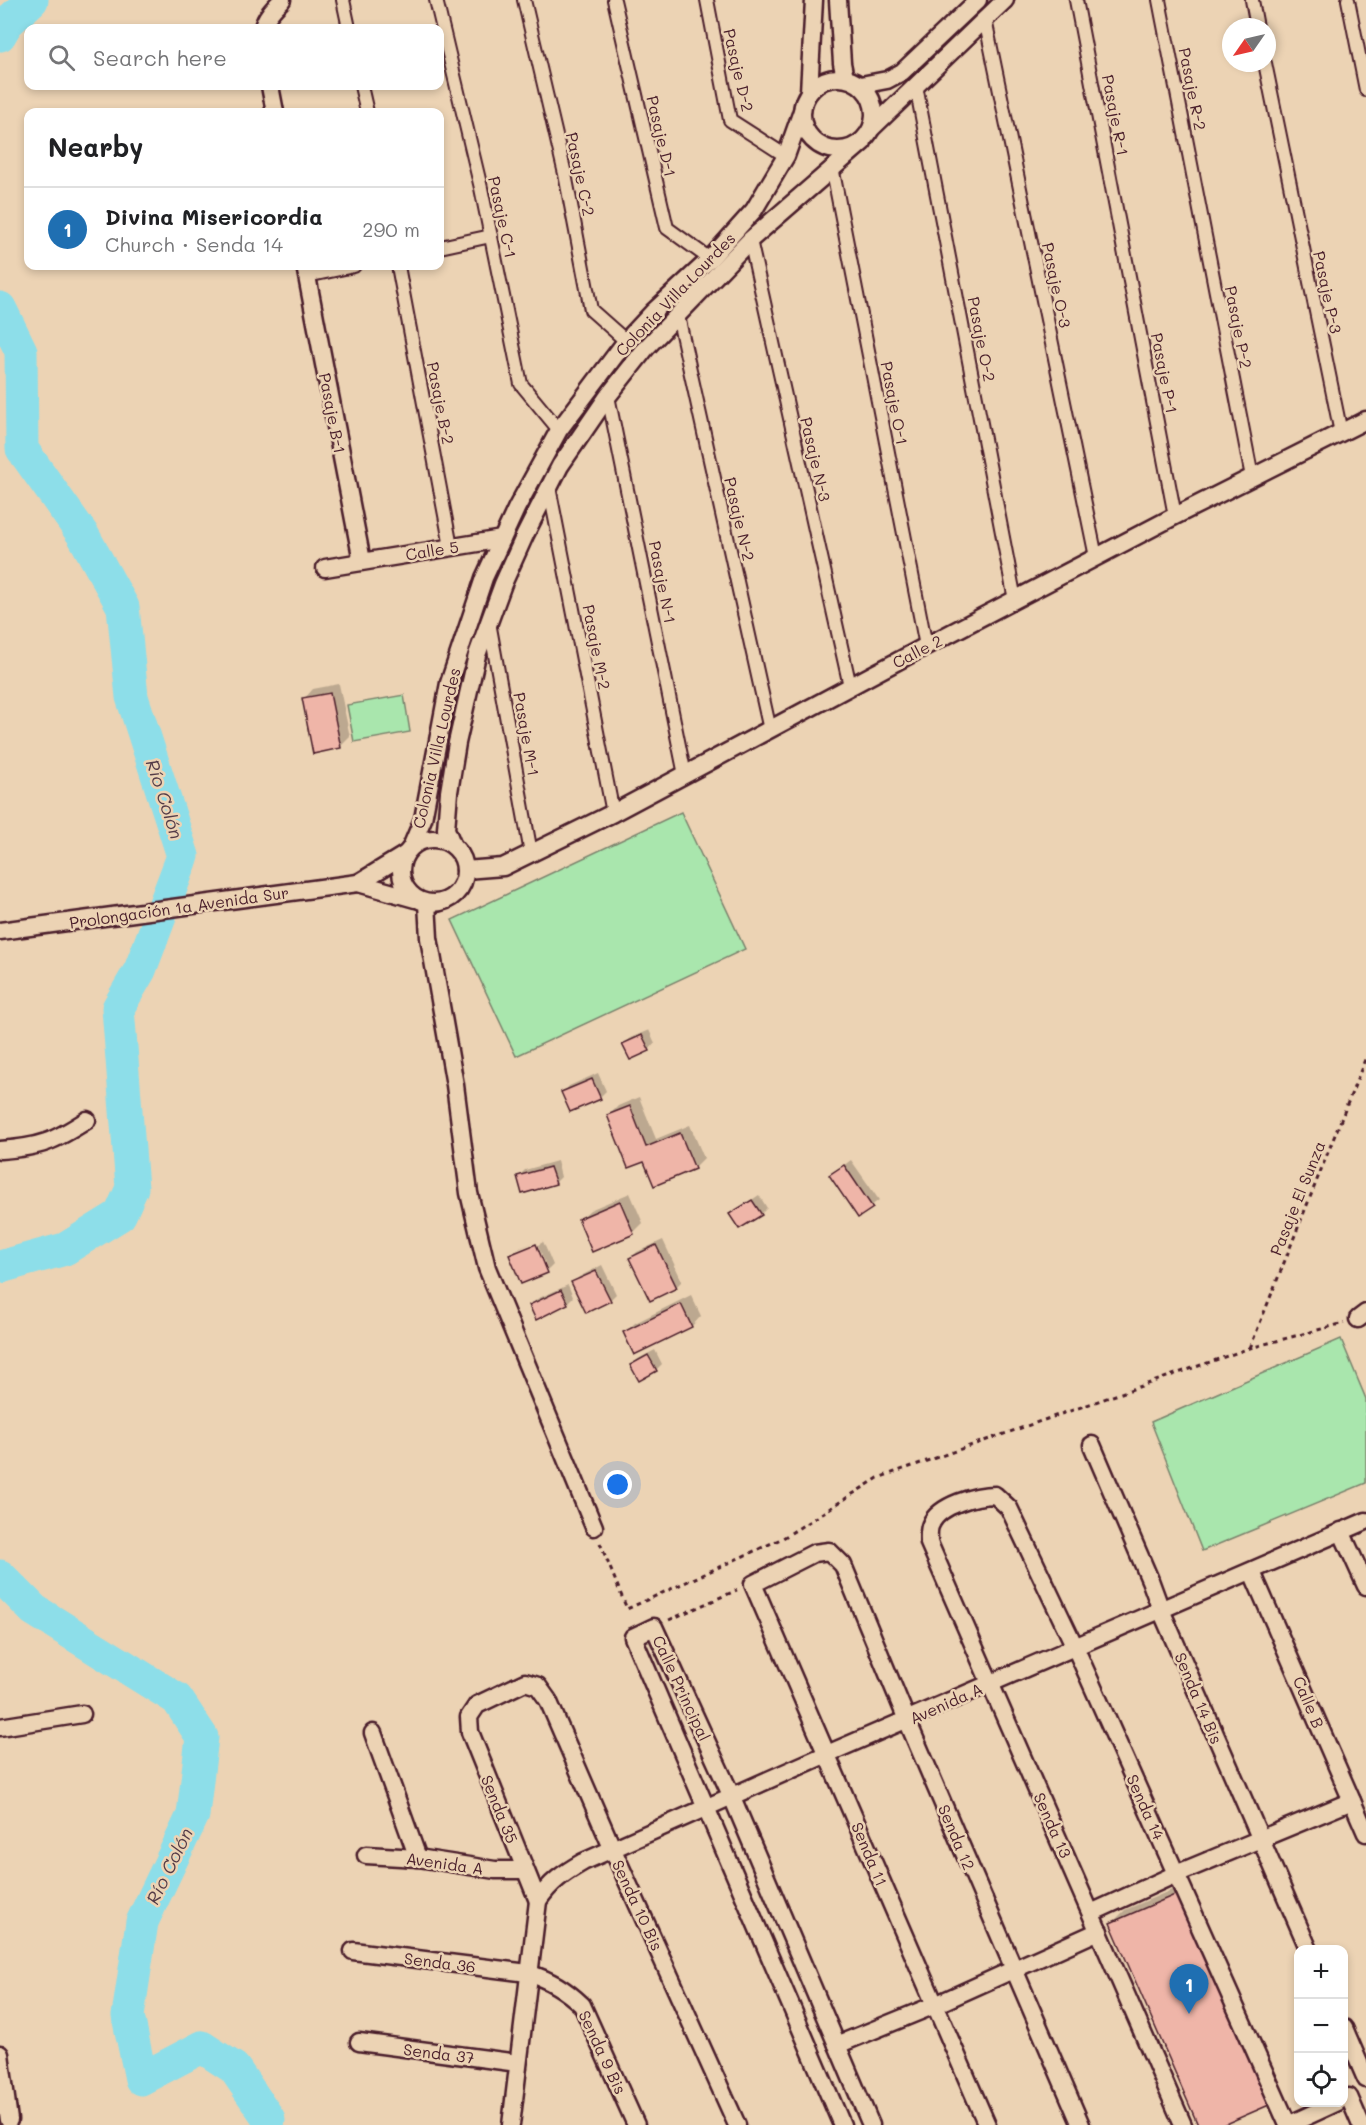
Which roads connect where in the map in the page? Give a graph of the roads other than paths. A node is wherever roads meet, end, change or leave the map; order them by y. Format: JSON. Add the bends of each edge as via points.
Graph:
{"nodes":[{"id":1,"x":282,"y":0,"type":"edge"},
{"id":2,"x":344,"y":0,"type":"edge"},
{"id":3,"x":436,"y":0,"type":"edge"},
{"id":4,"x":524,"y":0,"type":"edge"},
{"id":5,"x":614,"y":0,"type":"edge"},
{"id":6,"x":707,"y":0,"type":"edge"},
{"id":7,"x":814,"y":0,"type":"edge"},
{"id":8,"x":838,"y":0,"type":"edge"},
{"id":9,"x":978,"y":0,"type":"edge"},
{"id":10,"x":1005,"y":0,"type":"edge"},
{"id":11,"x":1076,"y":0,"type":"edge"},
{"id":12,"x":1159,"y":0,"type":"edge"},
{"id":13,"x":1252,"y":0,"type":"edge"},
{"id":14,"x":1348,"y":0,"type":"edge"},
{"id":15,"x":1255,"y":18,"type":"edge"},
{"id":16,"x":985,"y":19,"type":"junction"},
{"id":17,"x":265,"y":24,"type":"edge"},
{"id":18,"x":348,"y":24,"type":"edge"},
{"id":19,"x":442,"y":24,"type":"edge"},
{"id":20,"x":444,"y":34,"type":"edge"},
{"id":21,"x":1266,"y":72,"type":"edge"},
{"id":22,"x":845,"y":78,"type":"junction"},
{"id":23,"x":861,"y":86,"type":"junction"},
{"id":24,"x":916,"y":86,"type":"junction"},
{"id":25,"x":271,"y":90,"type":"edge"},
{"id":26,"x":362,"y":90,"type":"edge"},
{"id":27,"x":1366,"y":90,"type":"edge"},
{"id":28,"x":809,"y":92,"type":"junction"},
{"id":29,"x":274,"y":108,"type":"edge"},
{"id":30,"x":366,"y":108,"type":"edge"},
{"id":31,"x":802,"y":111,"type":"junction"},
{"id":32,"x":867,"y":135,"type":"junction"},
{"id":33,"x":786,"y":156,"type":"junction"},
{"id":34,"x":832,"y":166,"type":"junction"},
{"id":35,"x":1194,"y":184,"type":"joint"},
{"id":36,"x":491,"y":236,"type":"junction"},
{"id":37,"x":1122,"y":236,"type":"joint"},
{"id":38,"x":750,"y":240,"type":"junction"},
{"id":39,"x":444,"y":246,"type":"edge"},
{"id":40,"x":710,"y":259,"type":"junction"},
{"id":41,"x":399,"y":270,"type":"edge"},
{"id":42,"x":306,"y":271,"type":"edge"},
{"id":43,"x":678,"y":316,"type":"junction"},
{"id":44,"x":626,"y":341,"type":"junction"},
{"id":45,"x":608,"y":396,"type":"junction"},
{"id":46,"x":1366,"y":420,"type":"edge"},
{"id":47,"x":559,"y":430,"type":"junction"},
{"id":48,"x":1341,"y":433,"type":"junction"},
{"id":49,"x":1252,"y":477,"type":"junction"},
{"id":50,"x":549,"y":487,"type":"junction"},
{"id":51,"x":1175,"y":516,"type":"junction"},
{"id":52,"x":502,"y":539,"type":"junction"},
{"id":53,"x":452,"y":547,"type":"junction"},
{"id":54,"x":1096,"y":557,"type":"junction"},
{"id":55,"x":362,"y":561,"type":"junction"},
{"id":56,"x":325,"y":568,"type":"dead end"},
{"id":57,"x":1015,"y":600,"type":"junction"},
{"id":58,"x":489,"y":621,"type":"junction"},
{"id":59,"x":926,"y":645,"type":"junction"},
{"id":60,"x":850,"y":686,"type":"junction"},
{"id":61,"x":770,"y":730,"type":"junction"},
{"id":62,"x":685,"y":775,"type":"junction"},
{"id":63,"x":613,"y":813,"type":"junction"},
{"id":64,"x":452,"y":844,"type":"junction"},
{"id":65,"x":408,"y":850,"type":"junction"},
{"id":66,"x":531,"y":853,"type":"junction"},
{"id":67,"x":465,"y":870,"type":"junction"},
{"id":68,"x":358,"y":883,"type":"junction"},
{"id":69,"x":421,"y":901,"type":"junction"},
{"id":70,"x":0,"y":931,"type":"edge"},
{"id":71,"x":87,"y":1120,"type":"dead end"},
{"id":72,"x":0,"y":1150,"type":"edge"},
{"id":73,"x":1092,"y":1445,"type":"dead end"},
{"id":74,"x":995,"y":1495,"type":"joint"},
{"id":75,"x":1366,"y":1521,"type":"edge"},
{"id":76,"x":594,"y":1527,"type":"road end"},
{"id":77,"x":1341,"y":1532,"type":"junction"},
{"id":78,"x":829,"y":1551,"type":"joint"},
{"id":79,"x":1252,"y":1572,"type":"junction"},
{"id":80,"x":1366,"y":1586,"type":"edge"},
{"id":81,"x":1161,"y":1610,"type":"junction"},
{"id":82,"x":1075,"y":1647,"type":"junction"},
{"id":83,"x":991,"y":1683,"type":"junction"},
{"id":84,"x":538,"y":1686,"type":"joint"},
{"id":85,"x":82,"y":1714,"type":"dead end"},
{"id":86,"x":907,"y":1720,"type":"junction"},
{"id":87,"x":0,"y":1727,"type":"edge"},
{"id":88,"x":373,"y":1733,"type":"dead end"},
{"id":89,"x":827,"y":1754,"type":"junction"},
{"id":90,"x":732,"y":1797,"type":"junction"},
{"id":91,"x":708,"y":1808,"type":"junction"},
{"id":92,"x":1358,"y":1808,"type":"edge"},
{"id":93,"x":1366,"y":1833,"type":"edge"},
{"id":94,"x":1260,"y":1840,"type":"junction"},
{"id":95,"x":613,"y":1850,"type":"junction"},
{"id":96,"x":366,"y":1855,"type":"dead end"},
{"id":97,"x":418,"y":1858,"type":"junction"},
{"id":98,"x":525,"y":1870,"type":"junction"},
{"id":99,"x":1176,"y":1874,"type":"junction"},
{"id":100,"x":538,"y":1900,"type":"junction"},
{"id":101,"x":1091,"y":1913,"type":"junction"},
{"id":102,"x":1099,"y":1931,"type":"junction"},
{"id":103,"x":1307,"y":1945,"type":"edge"},
{"id":104,"x":353,"y":1951,"type":"dead end"},
{"id":105,"x":1014,"y":1969,"type":"junction"},
{"id":106,"x":528,"y":1973,"type":"junction"},
{"id":107,"x":935,"y":2004,"type":"junction"},
{"id":108,"x":1348,"y":2037,"type":"edge"},
{"id":109,"x":359,"y":2042,"type":"dead end"},
{"id":110,"x":837,"y":2045,"type":"junction"},
{"id":111,"x":0,"y":2054,"type":"edge"},
{"id":112,"x":518,"y":2063,"type":"junction"},
{"id":113,"x":1366,"y":2079,"type":"edge"},
{"id":114,"x":1366,"y":2090,"type":"edge"},
{"id":115,"x":1348,"y":2098,"type":"edge"},
{"id":116,"x":1328,"y":2107,"type":"edge"},
{"id":117,"x":1348,"y":2107,"type":"edge"},
{"id":118,"x":9,"y":2120,"type":"dead end"},
{"id":119,"x":511,"y":2125,"type":"edge"},
{"id":120,"x":636,"y":2125,"type":"edge"},
{"id":121,"x":737,"y":2125,"type":"edge"},
{"id":122,"x":842,"y":2125,"type":"edge"},
{"id":123,"x":871,"y":2125,"type":"edge"},
{"id":124,"x":987,"y":2125,"type":"edge"},
{"id":125,"x":1081,"y":2125,"type":"edge"},
{"id":126,"x":1183,"y":2125,"type":"edge"},
{"id":127,"x":1288,"y":2125,"type":"edge"},
{"id":128,"x":1361,"y":2125,"type":"edge"}],
"edges":[{"from":1,"to":17,"type":"street"},
{"from":2,"to":18,"type":"street"},
{"from":3,"to":19,"type":"street","name":"Pasaje C-1"},
{"from":4,"to":44,"type":"street","name":"Pasaje C-2","via":[[565,174],[591,310]]},
{"from":5,"to":40,"type":"street","name":"Pasaje D-1","via":[[667,228]]},
{"from":6,"to":33,"type":"street","name":"Pasaje D-2","via":[[730,120]]},
{"from":7,"to":28,"type":"street"},
{"from":8,"to":22,"type":"street"},
{"from":9,"to":23,"type":"street","via":[[902,72],[888,80]]},
{"from":10,"to":16,"type":"street","name":"Colonia Villa Lourdes"},
{"from":11,"to":37,"type":"street","name":"Pasaje R-1"},
{"from":12,"to":35,"type":"street","name":"Pasaje R-2"},
{"from":13,"to":15,"type":"street"},
{"from":14,"to":27,"type":"street"},
{"from":16,"to":24,"type":"street","name":"Colonia Villa Lourdes"},
{"from":16,"to":54,"type":"street","name":"Pasaje O-3"},
{"from":20,"to":36,"type":"street","name":"Pasaje C-1"},
{"from":21,"to":48,"type":"street","name":"Pasaje P-3"},
{"from":22,"to":23,"type":"street"},
{"from":22,"to":28,"type":"street","via":[[825,80]]},
{"from":23,"to":32,"type":"street","via":[[872,100],[875,119]]},
{"from":24,"to":32,"type":"street","name":"Colonia Villa Lourdes"},
{"from":24,"to":57,"type":"street","name":"Pasaje O-2"},
{"from":25,"to":29,"type":"street"},
{"from":26,"to":30,"type":"street"},
{"from":28,"to":31,"type":"street"},
{"from":31,"to":32,"type":"street","via":[[807,133],[827,149],[846,150]]},
{"from":31,"to":33,"type":"street","name":"Colonia Villa Lourdes"},
{"from":32,"to":34,"type":"street","name":"Colonia Villa Lourdes"},
{"from":33,"to":40,"type":"street","name":"Colonia Villa Lourdes","via":[[754,210]]},
{"from":34,"to":38,"type":"street","name":"Colonia Villa Lourdes"},
{"from":34,"to":59,"type":"street","name":"Pasaje O-1"},
{"from":35,"to":49,"type":"street","name":"Pasaje P-2"},
{"from":36,"to":39,"type":"street"},
{"from":36,"to":47,"type":"street","name":"Pasaje C-1","via":[[521,384]]},
{"from":37,"to":51,"type":"street","name":"Pasaje P-1"},
{"from":38,"to":43,"type":"street","name":"Colonia Villa Lourdes"},
{"from":38,"to":60,"type":"street","name":"Pasaje N-3"},
{"from":40,"to":44,"type":"street","name":"Colonia Villa Lourdes"},
{"from":41,"to":53,"type":"street","name":"Pasaje B-2"},
{"from":42,"to":55,"type":"street","name":"Pasaje B-1"},
{"from":43,"to":45,"type":"street","name":"Colonia Villa Lourdes","via":[[645,348]]},
{"from":43,"to":61,"type":"street","name":"Pasaje N-2"},
{"from":44,"to":47,"type":"street","name":"Colonia Villa Lourdes"},
{"from":45,"to":50,"type":"street","name":"Colonia Villa Lourdes"},
{"from":45,"to":62,"type":"street","name":"Pasaje N-1"},
{"from":46,"to":48,"type":"street","name":"Calle 2"},
{"from":47,"to":52,"type":"street","name":"Colonia Villa Lourdes"},
{"from":48,"to":49,"type":"street","name":"Calle 2"},
{"from":49,"to":51,"type":"street","name":"Calle 2"},
{"from":50,"to":58,"type":"street","name":"Colonia Villa Lourdes"},
{"from":50,"to":63,"type":"street","name":"Pasaje M-2"},
{"from":51,"to":54,"type":"street","name":"Calle 2"},
{"from":52,"to":53,"type":"street","name":"Calle 5"},
{"from":52,"to":65,"type":"street","name":"Colonia Villa Lourdes","via":[[484,578],[449,683],[423,819]]},
{"from":53,"to":55,"type":"street","name":"Calle 5"},
{"from":54,"to":57,"type":"street","name":"Calle 2"},
{"from":55,"to":56,"type":"street","name":"Calle 5"},
{"from":57,"to":59,"type":"street","name":"Calle 2"},
{"from":58,"to":64,"type":"street","name":"Colonia Villa Lourdes","via":[[469,685],[457,743],[446,829]]},
{"from":58,"to":66,"type":"street","name":"Pasaje M-1"},
{"from":59,"to":60,"type":"street","name":"Calle 2"},
{"from":60,"to":61,"type":"street","name":"Calle 2"},
{"from":61,"to":62,"type":"street","name":"Calle 2"},
{"from":62,"to":63,"type":"street","name":"Calle 2"},
{"from":63,"to":66,"type":"street","name":"Calle 2"},
{"from":64,"to":65,"type":"street","via":[[432,838],[421,840]]},
{"from":64,"to":67,"type":"street","via":[[459,851]]},
{"from":65,"to":68,"type":"street","name":"Prolongación 1a Avenida Sur"},
{"from":65,"to":69,"type":"street","via":[[400,867],[401,879],[406,891]]},
{"from":66,"to":67,"type":"street","name":"Calle 2","via":[[503,867]]},
{"from":67,"to":69,"type":"street","via":[[464,882],[449,900],[438,904]]},
{"from":68,"to":69,"type":"street","name":"Prolongación 1a Avenida Sur"},
{"from":68,"to":70,"type":"street","name":"Prolongación 1a Avenida Sur"},
{"from":69,"to":76,"type":"street","via":[[453,1075],[469,1193],[487,1268]]},
{"from":71,"to":72,"type":"street","via":[[55,1140],[29,1148]]},
{"from":73,"to":81,"type":"street","name":"Senda 14 Bis"},
{"from":74,"to":82,"type":"street","name":"Senda 14","via":[[1009,1508]]},
{"from":74,"to":83,"type":"street","name":"Senda 13","via":[[979,1495],[940,1511],[930,1525],[929,1543]]},
{"from":75,"to":77,"type":"street","name":"Avenida A"},
{"from":77,"to":79,"type":"street","name":"Avenida A"},
{"from":77,"to":80,"type":"street"},
{"from":78,"to":86,"type":"street","name":"Senda 12","via":[[843,1565]]},
{"from":78,"to":89,"type":"street","name":"Senda 11","via":[[814,1553],[753,1584]]},
{"from":79,"to":81,"type":"street","name":"Avenida A"},
{"from":79,"to":92,"type":"street","name":"Calle B"},
{"from":81,"to":82,"type":"street","name":"Avenida A"},
{"from":81,"to":94,"type":"street","name":"Senda 14 Bis"},
{"from":82,"to":83,"type":"street","name":"Avenida A"},
{"from":82,"to":99,"type":"street","name":"Senda 14"},
{"from":83,"to":86,"type":"street","name":"Avenida A"},
{"from":83,"to":101,"type":"street","name":"Senda 13"},
{"from":84,"to":95,"type":"street","name":"Senda 10 Bis","via":[[548,1700]]},
{"from":84,"to":98,"type":"street","name":"Senda 35","via":[[525,1682],[477,1705],[469,1717],[470,1732]]},
{"from":85,"to":87,"type":"street"},
{"from":86,"to":89,"type":"street","name":"Avenida A"},
{"from":86,"to":105,"type":"street","name":"Senda 12"},
{"from":88,"to":97,"type":"street"},
{"from":89,"to":90,"type":"street","name":"Avenida A"},
{"from":89,"to":107,"type":"street","name":"Senda 11"},
{"from":90,"to":91,"type":"street","name":"Avenida A"},
{"from":90,"to":91,"type":"street","name":"Calle Principal","via":[[654,1627],[633,1637]]},
{"from":90,"to":110,"type":"street","name":"Calle Principal"},
{"from":91,"to":95,"type":"street","name":"Avenida A"},
{"from":91,"to":122,"type":"street","name":"Calle Principal"},
{"from":92,"to":93,"type":"street","name":"Calle B"},
{"from":92,"to":94,"type":"street"},
{"from":94,"to":99,"type":"street"},
{"from":94,"to":103,"type":"street","name":"Senda 14 Bis"},
{"from":95,"to":100,"type":"street","name":"Avenida A","via":[[560,1875]]},
{"from":95,"to":121,"type":"street","name":"Senda 10 Bis"},
{"from":96,"to":97,"type":"street","name":"Avenida A"},
{"from":97,"to":98,"type":"street","name":"Avenida A","via":[[495,1870]]},
{"from":98,"to":100,"type":"street","name":"Senda 35"},
{"from":99,"to":101,"type":"street"},
{"from":99,"to":127,"type":"street","name":"Senda 14"},
{"from":100,"to":106,"type":"street"},
{"from":101,"to":102,"type":"street","name":"Senda 13"},
{"from":102,"to":105,"type":"street"},
{"from":102,"to":126,"type":"street","name":"Senda 13"},
{"from":104,"to":106,"type":"street","name":"Senda 36"},
{"from":105,"to":107,"type":"street"},
{"from":105,"to":125,"type":"street","name":"Senda 12"},
{"from":106,"to":112,"type":"street"},
{"from":106,"to":120,"type":"street","name":"Senda 9 Bis","via":[[549,1980],[582,2005]]},
{"from":107,"to":110,"type":"street"},
{"from":107,"to":124,"type":"street","name":"Senda 11"},
{"from":108,"to":113,"type":"street"},
{"from":109,"to":112,"type":"street","name":"Senda 37"},
{"from":110,"to":123,"type":"street","name":"Calle Principal"},
{"from":111,"to":118,"type":"street"},
{"from":112,"to":119,"type":"street"},
{"from":114,"to":115,"type":"street"},
{"from":116,"to":127,"type":"street"},
{"from":117,"to":128,"type":"street"}]}
